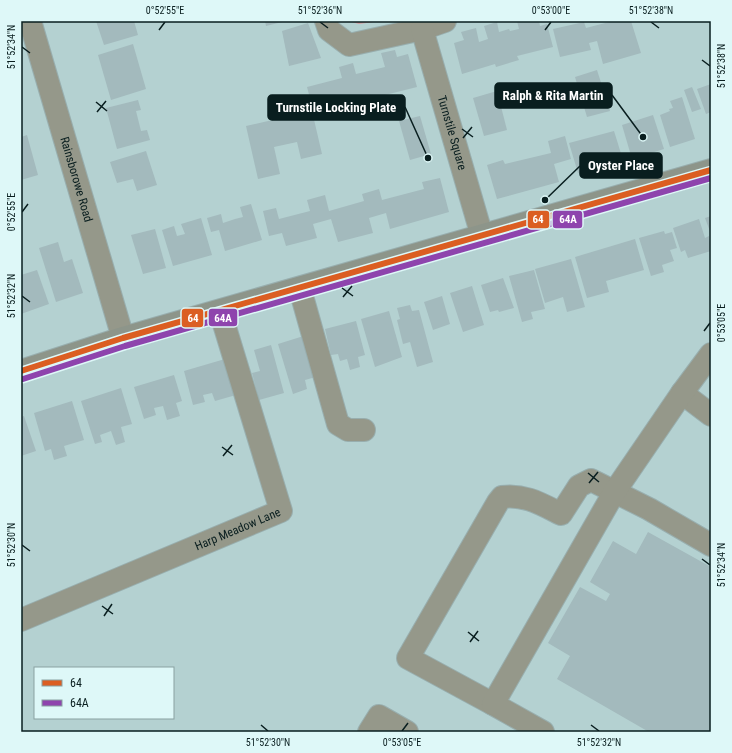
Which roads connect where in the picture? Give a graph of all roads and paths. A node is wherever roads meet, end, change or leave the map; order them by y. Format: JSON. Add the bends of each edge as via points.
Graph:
{"nodes":[{"id":1,"x":30,"y":21,"type":"edge"},
{"id":2,"x":326,"y":21,"type":"edge"},
{"id":3,"x":445,"y":21,"type":"edge"},
{"id":4,"x":422,"y":29,"type":"junction"},
{"id":5,"x":711,"y":170,"type":"edge"},
{"id":6,"x":482,"y":236,"type":"junction"},
{"id":7,"x":300,"y":288,"type":"junction"},
{"id":8,"x":220,"y":311,"type":"junction"},
{"id":9,"x":123,"y":338,"type":"junction"},
{"id":10,"x":711,"y":354,"type":"edge"},
{"id":11,"x":21,"y":371,"type":"edge"},
{"id":12,"x":682,"y":393,"type":"junction"},
{"id":13,"x":711,"y":415,"type":"edge"},
{"id":14,"x":364,"y":430,"type":"dead end"},
{"id":15,"x":615,"y":491,"type":"junction"},
{"id":16,"x":711,"y":545,"type":"edge"},
{"id":17,"x":23,"y":620,"type":"edge"},
{"id":18,"x":493,"y":704,"type":"junction"},
{"id":19,"x":369,"y":732,"type":"edge"},
{"id":20,"x":407,"y":732,"type":"edge"},
{"id":21,"x":543,"y":732,"type":"edge"}],
"edges":[{"from":1,"to":9,"type":"street","name":"Rainsborowe Road"},
{"from":2,"to":4,"type":"street","via":[[329,30],[349,45]]},
{"from":3,"to":4,"type":"street"},
{"from":4,"to":6,"type":"street","name":"Turnstile Square"},
{"from":5,"to":6,"type":"main road"},
{"from":6,"to":7,"type":"main road"},
{"from":7,"to":8,"type":"main road"},
{"from":7,"to":14,"type":"street","via":[[338,424],[348,430]]},
{"from":8,"to":9,"type":"main road"},
{"from":8,"to":17,"type":"street","name":"Harp Meadow Lane","via":[[281,511]]},
{"from":9,"to":11,"type":"main road"},
{"from":10,"to":12,"type":"street"},
{"from":12,"to":13,"type":"street"},
{"from":12,"to":15,"type":"street"},
{"from":15,"to":16,"type":"street"},
{"from":15,"to":18,"type":"street"},
{"from":15,"to":18,"type":"street","via":[[591,480],[579,486],[561,514],[531,498],[516,495],[502,497],[408,658]]},
{"from":18,"to":21,"type":"street"},
{"from":19,"to":20,"type":"street","via":[[379,716]]}]}
